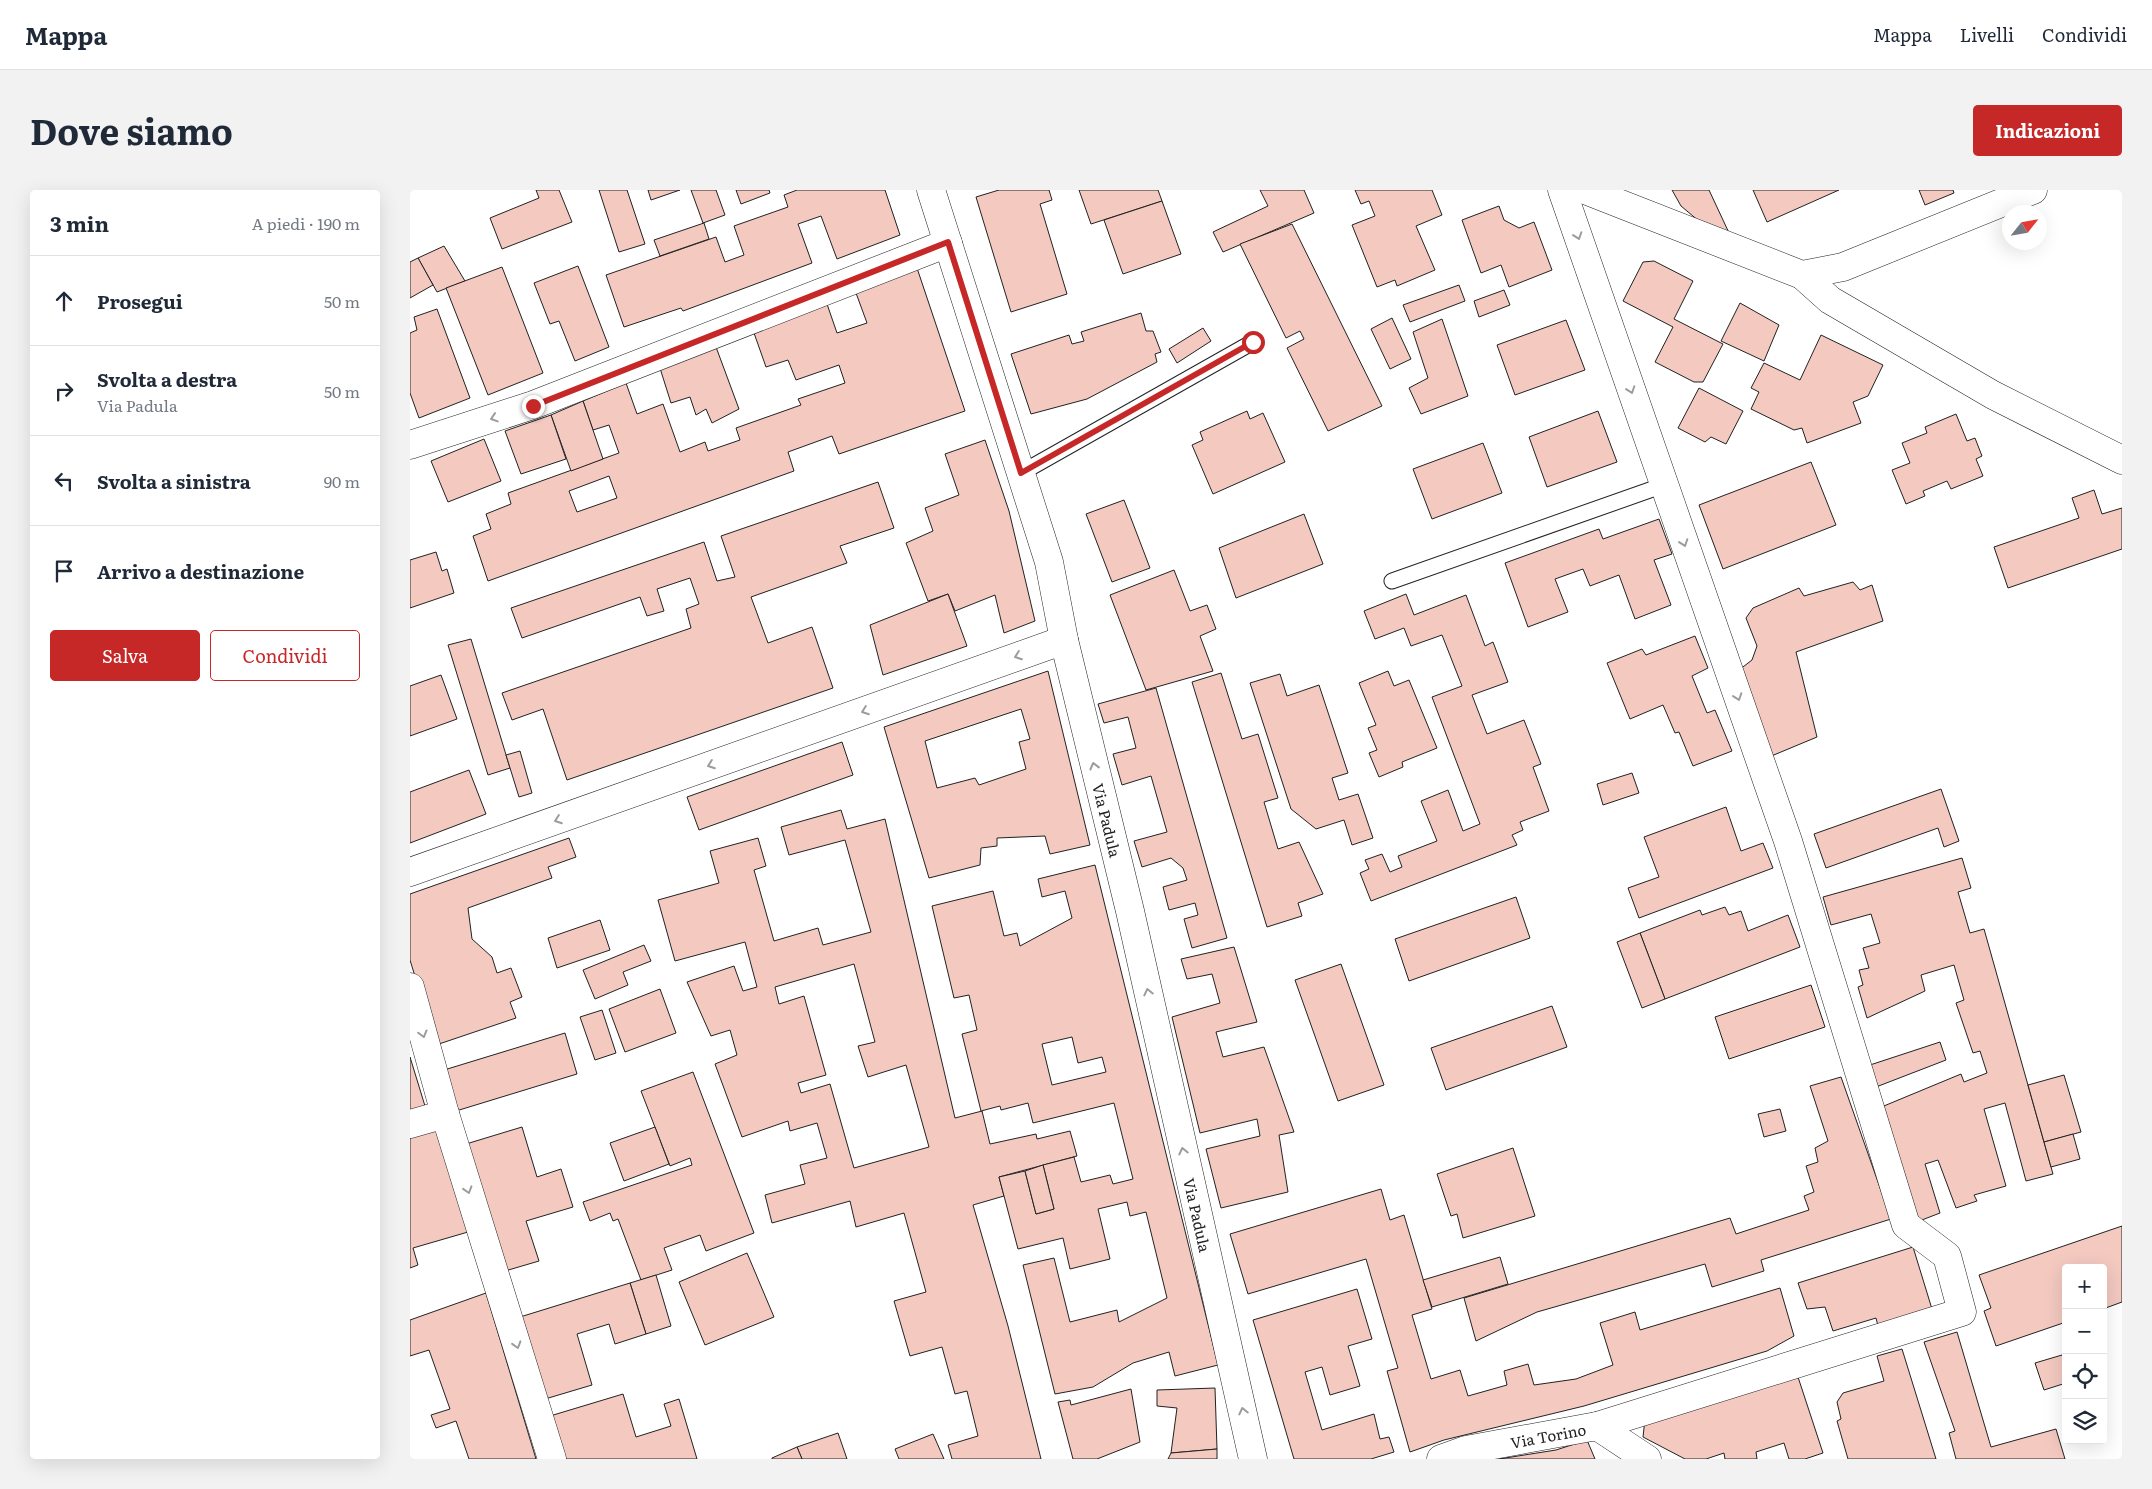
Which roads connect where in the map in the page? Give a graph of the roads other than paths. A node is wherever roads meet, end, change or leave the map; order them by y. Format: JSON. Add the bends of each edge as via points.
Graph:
{"nodes":[{"id":1,"x":932,"y":190,"type":"edge"},
{"id":2,"x":1562,"y":190,"type":"edge"},
{"id":3,"x":1586,"y":190,"type":"edge"},
{"id":4,"x":2033,"y":190,"type":"edge"},
{"id":5,"x":948,"y":242,"type":"junction"},
{"id":6,"x":1802,"y":275,"type":"junction"},
{"id":7,"x":1253,"y":342,"type":"dead end"},
{"id":8,"x":410,"y":445,"type":"edge"},
{"id":9,"x":2122,"y":460,"type":"edge"},
{"id":10,"x":1021,"y":473,"type":"junction"},
{"id":11,"x":1664,"y":484,"type":"junction"},
{"id":12,"x":1392,"y":581,"type":"dead end"},
{"id":13,"x":1064,"y":640,"type":"junction"},
{"id":14,"x":410,"y":872,"type":"edge"},
{"id":15,"x":410,"y":987,"type":"edge"},
{"id":16,"x":445,"y":1114,"type":"junction"},
{"id":17,"x":410,"y":1124,"type":"edge"},
{"id":18,"x":1597,"y":1426,"type":"junction"},
{"id":19,"x":552,"y":1459,"type":"edge"},
{"id":20,"x":1253,"y":1459,"type":"edge"},
{"id":21,"x":1441,"y":1459,"type":"edge"},
{"id":22,"x":1647,"y":1459,"type":"edge"}],
"edges":[{"from":1,"to":5,"type":"street","name":"Via Padula"},
{"from":2,"to":11,"type":"street","one_way":true},
{"from":3,"to":6,"type":"street"},
{"from":4,"to":6,"type":"street","via":[[1843,268]]},
{"from":5,"to":8,"type":"street","one_way":true,"via":[[533,406]]},
{"from":5,"to":10,"type":"street","name":"Via Padula"},
{"from":6,"to":9,"type":"street","via":[[1830,300],[1993,395]]},
{"from":7,"to":10,"type":"lane"},
{"from":10,"to":13,"type":"street","name":"Via Padula","via":[[1049,562]]},
{"from":11,"to":12,"type":"lane"},
{"from":11,"to":18,"type":"street","one_way":true,"via":[[1788,841],[1906,1225],[1947,1256],[1962,1312]]},
{"from":13,"to":14,"type":"street","one_way":true},
{"from":20,"to":13,"type":"street","name":"Via Padula","one_way":true,"via":[[1130,911]]},
{"from":15,"to":16,"type":"street","one_way":true},
{"from":16,"to":17,"type":"street"},
{"from":16,"to":19,"type":"street","one_way":true},
{"from":18,"to":21,"type":"street","name":"Via Torino","via":[[1466,1450]]},
{"from":18,"to":22,"type":"street","name":"Via Torino"}]}
